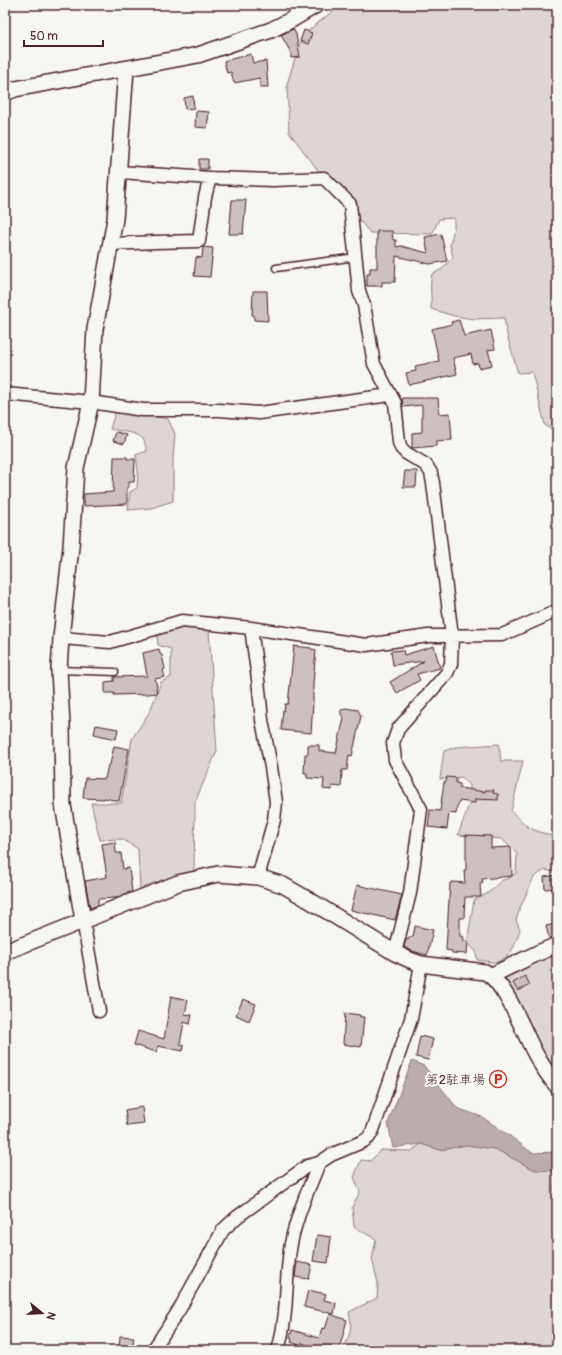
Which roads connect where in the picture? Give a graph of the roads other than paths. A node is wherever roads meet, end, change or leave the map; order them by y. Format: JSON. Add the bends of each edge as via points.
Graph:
{"nodes":[{"id":1,"x":316,"y":5,"type":"edge"},
{"id":2,"x":126,"y":69,"type":"junction"},
{"id":3,"x":5,"y":92,"type":"edge"},
{"id":4,"x":119,"y":172,"type":"junction"},
{"id":5,"x":210,"y":178,"type":"junction"},
{"id":6,"x":111,"y":244,"type":"junction"},
{"id":7,"x":356,"y":257,"type":"junction"},
{"id":8,"x":276,"y":268,"type":"dead end"},
{"id":9,"x":5,"y":394,"type":"edge"},
{"id":10,"x":390,"y":395,"type":"junction"},
{"id":11,"x":91,"y":402,"type":"junction"},
{"id":12,"x":557,"y":611,"type":"edge"},
{"id":13,"x":251,"y":628,"type":"junction"},
{"id":14,"x":452,"y":636,"type":"junction"},
{"id":15,"x":60,"y":638,"type":"junction"},
{"id":16,"x":59,"y":670,"type":"junction"},
{"id":17,"x":115,"y":672,"type":"dead end"},
{"id":18,"x":258,"y":877,"type":"junction"},
{"id":19,"x":83,"y":920,"type":"junction"},
{"id":20,"x":557,"y":945,"type":"edge"},
{"id":21,"x":5,"y":952,"type":"edge"},
{"id":22,"x":395,"y":953,"type":"junction"},
{"id":23,"x":421,"y":964,"type":"junction"},
{"id":24,"x":492,"y":975,"type":"junction"},
{"id":25,"x":99,"y":1011,"type":"dead end"},
{"id":26,"x":557,"y":1086,"type":"edge"},
{"id":27,"x":319,"y":1163,"type":"junction"},
{"id":28,"x":153,"y":1350,"type":"edge"},
{"id":29,"x":278,"y":1350,"type":"edge"}],
"edges":[{"from":1,"to":2,"type":"street","via":[[292,20],[250,38],[198,55]]},
{"from":2,"to":3,"type":"street"},
{"from":2,"to":4,"type":"street"},
{"from":4,"to":5,"type":"street"},
{"from":4,"to":6,"type":"street"},
{"from":5,"to":6,"type":"street","via":[[199,241]]},
{"from":5,"to":7,"type":"street","via":[[324,178],[350,204]]},
{"from":6,"to":11,"type":"street","via":[[95,329]]},
{"from":7,"to":8,"type":"lane"},
{"from":7,"to":10,"type":"street","via":[[359,291],[364,305],[374,364]]},
{"from":9,"to":11,"type":"street"},
{"from":10,"to":11,"type":"street","via":[[259,413],[143,410]]},
{"from":10,"to":14,"type":"street","via":[[395,404],[401,448],[426,465],[431,473]]},
{"from":11,"to":15,"type":"street","via":[[76,468],[71,547]]},
{"from":12,"to":14,"type":"street","via":[[502,634]]},
{"from":13,"to":14,"type":"street","via":[[366,645],[428,636]]},
{"from":13,"to":15,"type":"street","via":[[182,621],[110,642]]},
{"from":13,"to":18,"type":"street","via":[[262,720],[276,802],[274,820]]},
{"from":14,"to":22,"type":"street","via":[[448,674],[398,729],[393,743],[395,760],[421,808],[410,893]]},
{"from":15,"to":16,"type":"street"},
{"from":16,"to":17,"type":"lane"},
{"from":16,"to":19,"type":"street","via":[[63,805]]},
{"from":18,"to":19,"type":"street","via":[[218,874],[178,883]]},
{"from":18,"to":22,"type":"street","via":[[283,885],[303,896]]},
{"from":19,"to":21,"type":"street"},
{"from":19,"to":25,"type":"street"},
{"from":20,"to":24,"type":"street"},
{"from":22,"to":23,"type":"street"},
{"from":23,"to":24,"type":"street"},
{"from":23,"to":27,"type":"street","via":[[412,1019],[370,1137]]},
{"from":24,"to":26,"type":"street","via":[[504,992],[537,1057]]},
{"from":27,"to":28,"type":"street","via":[[307,1166],[223,1230],[179,1310]]},
{"from":27,"to":29,"type":"street","via":[[301,1207],[290,1249],[284,1326]]}]}
